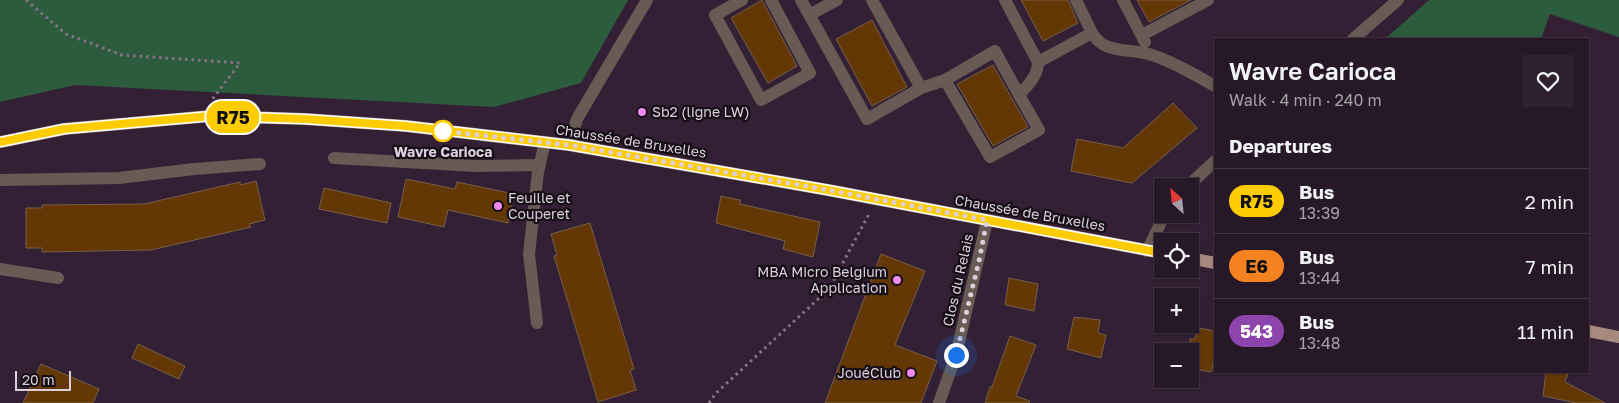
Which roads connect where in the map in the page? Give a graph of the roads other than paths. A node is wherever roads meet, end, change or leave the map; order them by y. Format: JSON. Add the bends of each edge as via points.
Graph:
{"nodes":[{"id":1,"x":647,"y":0,"type":"edge"},
{"id":2,"x":742,"y":0,"type":"edge"},
{"id":3,"x":771,"y":0,"type":"edge"},
{"id":4,"x":801,"y":0,"type":"edge"},
{"id":5,"x":837,"y":0,"type":"edge"},
{"id":6,"x":872,"y":0,"type":"edge"},
{"id":7,"x":1005,"y":0,"type":"edge"},
{"id":8,"x":1076,"y":0,"type":"edge"},
{"id":9,"x":1123,"y":0,"type":"edge"},
{"id":10,"x":1208,"y":0,"type":"edge"},
{"id":11,"x":1398,"y":0,"type":"edge"},
{"id":12,"x":809,"y":15,"type":"junction"},
{"id":13,"x":1092,"y":33,"type":"junction"},
{"id":14,"x":1142,"y":36,"type":"junction"},
{"id":15,"x":1354,"y":38,"type":"edge"},
{"id":16,"x":1151,"y":54,"type":"junction"},
{"id":17,"x":1038,"y":62,"type":"junction"},
{"id":18,"x":945,"y":80,"type":"junction"},
{"id":19,"x":1214,"y":85,"type":"edge"},
{"id":20,"x":921,"y":88,"type":"junction"},
{"id":21,"x":1020,"y":95,"type":"junction"},
{"id":22,"x":0,"y":142,"type":"edge"},
{"id":23,"x":545,"y":142,"type":"junction"},
{"id":24,"x":569,"y":145,"type":"junction"},
{"id":25,"x":334,"y":158,"type":"dead end"},
{"id":26,"x":1214,"y":161,"type":"edge"},
{"id":27,"x":260,"y":164,"type":"dead end"},
{"id":28,"x":540,"y":165,"type":"junction"},
{"id":29,"x":1196,"y":178,"type":"edge"},
{"id":30,"x":0,"y":180,"type":"edge"},
{"id":31,"x":987,"y":220,"type":"junction"},
{"id":32,"x":1160,"y":223,"type":"edge"},
{"id":33,"x":1147,"y":250,"type":"junction"},
{"id":34,"x":1154,"y":251,"type":"edge"},
{"id":35,"x":1199,"y":260,"type":"edge"},
{"id":36,"x":1214,"y":263,"type":"edge"},
{"id":37,"x":0,"y":269,"type":"edge"},
{"id":38,"x":58,"y":278,"type":"dead end"},
{"id":39,"x":537,"y":323,"type":"dead end"},
{"id":40,"x":1589,"y":331,"type":"edge"},
{"id":41,"x":1619,"y":337,"type":"edge"},
{"id":42,"x":939,"y":403,"type":"edge"}],
"edges":[{"from":1,"to":24,"type":"street","via":[[577,119]]},
{"from":2,"to":3,"type":"street","via":[[715,15],[762,100],[810,73]]},
{"from":4,"to":12,"type":"street"},
{"from":5,"to":12,"type":"street"},
{"from":6,"to":20,"type":"street"},
{"from":7,"to":17,"type":"street"},
{"from":8,"to":13,"type":"street"},
{"from":9,"to":14,"type":"street"},
{"from":10,"to":14,"type":"street"},
{"from":11,"to":15,"type":"street"},
{"from":12,"to":20,"type":"street","via":[[867,119]]},
{"from":13,"to":16,"type":"street","via":[[1103,45],[1114,49]]},
{"from":13,"to":17,"type":"street"},
{"from":14,"to":16,"type":"street"},
{"from":16,"to":19,"type":"street"},
{"from":17,"to":21,"type":"street","via":[[1032,81]]},
{"from":18,"to":20,"type":"street"},
{"from":18,"to":21,"type":"street","via":[[995,52]]},
{"from":18,"to":21,"type":"street","via":[[990,157],[1039,130]]},
{"from":22,"to":23,"type":"main road","name":"Chaussée de Bruxelles","via":[[64,129],[211,116],[406,126]]},
{"from":23,"to":24,"type":"main road","name":"Chaussée de Bruxelles"},
{"from":23,"to":28,"type":"street"},
{"from":24,"to":31,"type":"main road","name":"Chaussée de Bruxelles"},
{"from":25,"to":28,"type":"street","via":[[476,166]]},
{"from":26,"to":29,"type":"street"},
{"from":27,"to":30,"type":"street","via":[[119,178]]},
{"from":28,"to":39,"type":"street","via":[[529,254]]},
{"from":31,"to":33,"type":"main road","name":"Chaussée de Bruxelles"},
{"from":31,"to":42,"type":"street","name":"Clos du Relais","via":[[956,355]]},
{"from":32,"to":33,"type":"street"},
{"from":33,"to":34,"type":"main road","name":"Chaussée de Bruxelles"},
{"from":35,"to":36,"type":"main road"},
{"from":37,"to":38,"type":"street"},
{"from":40,"to":41,"type":"main road"}]}
